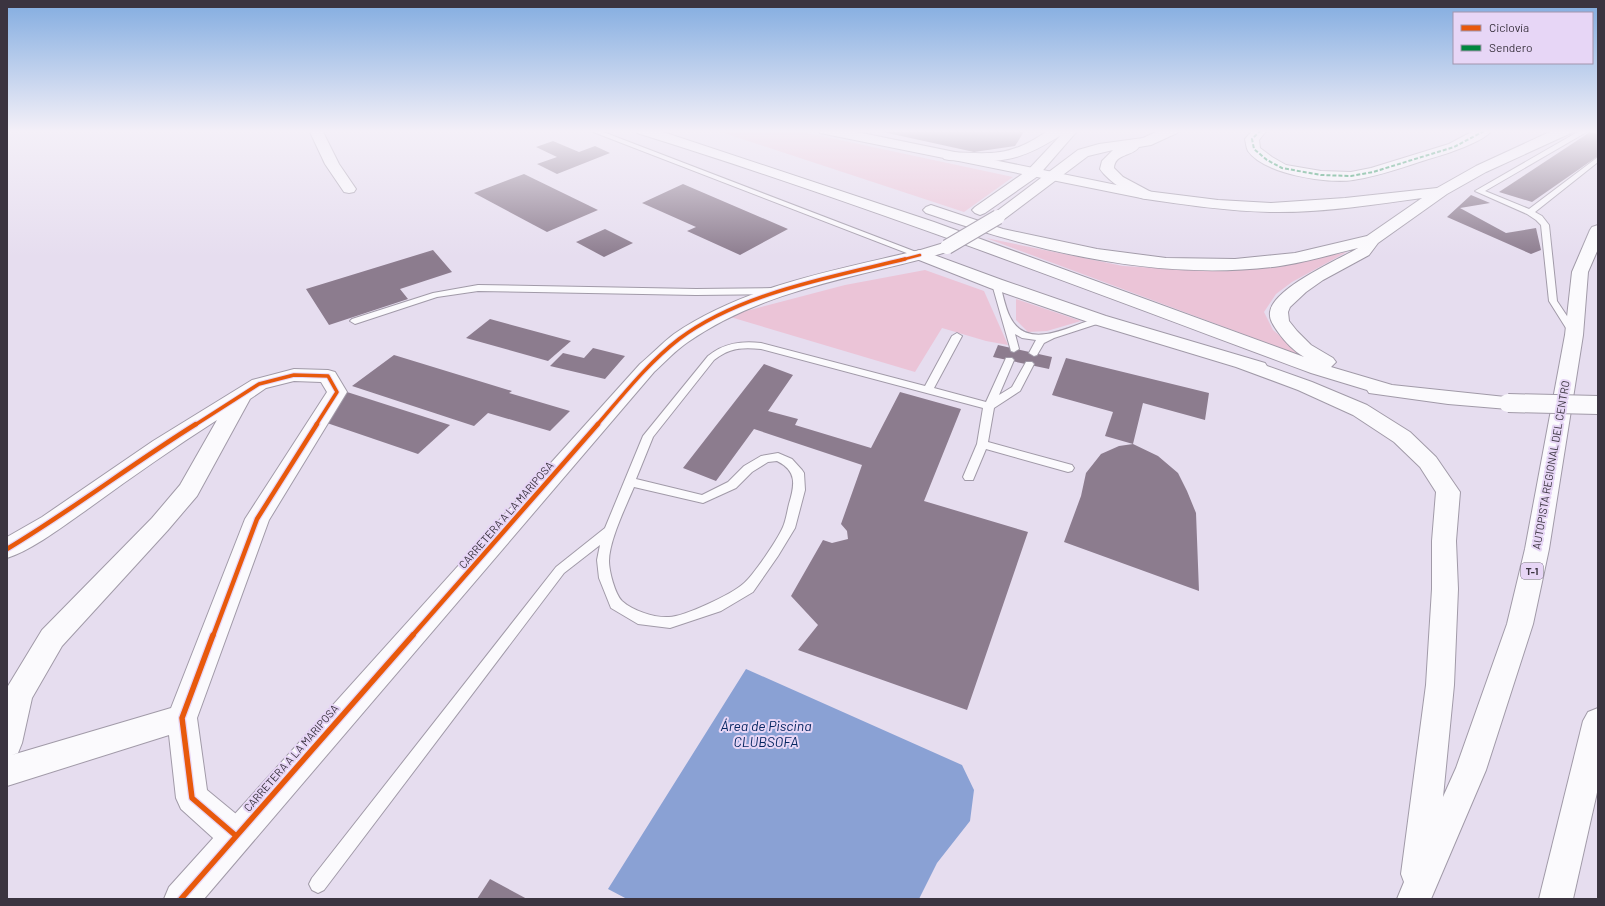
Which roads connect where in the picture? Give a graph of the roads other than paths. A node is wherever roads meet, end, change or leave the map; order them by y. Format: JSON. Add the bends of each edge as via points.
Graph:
{"nodes":[{"id":1,"x":338,"y":172,"type":"edge"},
{"id":2,"x":715,"y":172,"type":"edge"},
{"id":3,"x":772,"y":172,"type":"edge"},
{"id":4,"x":1029,"y":172,"type":"edge"},
{"id":5,"x":1056,"y":172,"type":"edge"},
{"id":6,"x":1110,"y":172,"type":"edge"},
{"id":7,"x":1312,"y":172,"type":"edge"},
{"id":8,"x":1371,"y":172,"type":"edge"},
{"id":9,"x":1475,"y":172,"type":"edge"},
{"id":10,"x":1511,"y":172,"type":"edge"},
{"id":11,"x":1581,"y":172,"type":"edge"},
{"id":12,"x":1033,"y":173,"type":"junction"},
{"id":13,"x":1051,"y":176,"type":"junction"},
{"id":14,"x":349,"y":189,"type":"dead end"},
{"id":15,"x":1442,"y":191,"type":"junction"},
{"id":16,"x":1146,"y":195,"type":"junction"},
{"id":17,"x":920,"y":206,"type":"dead end"},
{"id":18,"x":1530,"y":212,"type":"junction"},
{"id":19,"x":1598,"y":230,"type":"edge"},
{"id":20,"x":1372,"y":240,"type":"junction"},
{"id":21,"x":933,"y":247,"type":"junction"},
{"id":22,"x":996,"y":284,"type":"junction"},
{"id":23,"x":782,"y":291,"type":"junction"},
{"id":24,"x":1100,"y":320,"type":"junction"},
{"id":25,"x":355,"y":321,"type":"dead end"},
{"id":26,"x":1007,"y":321,"type":"junction"},
{"id":27,"x":1574,"y":335,"type":"junction"},
{"id":28,"x":957,"y":336,"type":"dead end"},
{"id":29,"x":1052,"y":337,"type":"junction"},
{"id":30,"x":1014,"y":349,"type":"dead end"},
{"id":31,"x":1034,"y":353,"type":"dead end"},
{"id":32,"x":1009,"y":360,"type":"dead end"},
{"id":33,"x":1029,"y":364,"type":"dead end"},
{"id":34,"x":1244,"y":364,"type":"junction"},
{"id":35,"x":929,"y":389,"type":"junction"},
{"id":36,"x":1391,"y":391,"type":"junction"},
{"id":37,"x":242,"y":394,"type":"junction"},
{"id":38,"x":1598,"y":405,"type":"edge"},
{"id":39,"x":989,"y":406,"type":"junction"},
{"id":40,"x":982,"y":444,"type":"junction"},
{"id":41,"x":1068,"y":468,"type":"dead end"},
{"id":42,"x":969,"y":477,"type":"dead end"},
{"id":43,"x":631,"y":482,"type":"junction"},
{"id":44,"x":610,"y":531,"type":"junction"},
{"id":45,"x":7,"y":549,"type":"edge"},
{"id":46,"x":182,"y":718,"type":"junction"},
{"id":47,"x":1598,"y":720,"type":"edge"},
{"id":48,"x":7,"y":743,"type":"edge"},
{"id":49,"x":7,"y":771,"type":"edge"},
{"id":50,"x":235,"y":835,"type":"junction"},
{"id":51,"x":318,"y":884,"type":"dead end"},
{"id":52,"x":1415,"y":897,"type":"edge"},
{"id":53,"x":181,"y":899,"type":"edge"},
{"id":54,"x":1556,"y":899,"type":"edge"}],
"edges":[{"from":1,"to":14,"type":"main road"},
{"from":2,"to":21,"type":"lane"},
{"from":3,"to":36,"type":"main road","via":[[928,225],[1318,369]]},
{"from":4,"to":12,"type":"main road"},
{"from":5,"to":13,"type":"main road"},
{"from":6,"to":16,"type":"main road","via":[[1129,187]]},
{"from":7,"to":8,"type":"main road","via":[[1338,176]]},
{"from":9,"to":15,"type":"main road"},
{"from":10,"to":18,"type":"lane","via":[[1479,191]]},
{"from":11,"to":18,"type":"lane"},
{"from":12,"to":13,"type":"main road"},
{"from":12,"to":21,"type":"main road"},
{"from":13,"to":16,"type":"main road"},
{"from":13,"to":21,"type":"main road","bridge":true,"via":[[998,217]]},
{"from":15,"to":16,"type":"main road","via":[[1289,207],[1210,203]]},
{"from":15,"to":20,"type":"main road"},
{"from":17,"to":20,"type":"main road","via":[[1003,234],[1128,259],[1219,265],[1270,262]]},
{"from":18,"to":27,"type":"lane","via":[[1545,225],[1553,301]]},
{"from":19,"to":27,"type":"main road","name":"AUTOPISTA REGIONAL DEL CENTRO","number":"T-1","via":[[1580,272]]},
{"from":20,"to":36,"type":"main road","via":[[1363,252],[1300,288],[1282,305],[1280,321],[1304,349],[1326,362]]},
{"from":21,"to":22,"type":"main road"},
{"from":21,"to":23,"type":"main road","name":"CARRETERA A LA MARIPOSA"},
{"from":22,"to":24,"type":"main road"},
{"from":22,"to":26,"type":"lane"},
{"from":23,"to":25,"type":"lane","via":[[478,288],[436,295]]},
{"from":23,"to":50,"type":"main road","name":"CARRETERA A LA MARIPOSA","via":[[723,314],[681,338],[647,368]]},
{"from":24,"to":29,"type":"lane"},
{"from":24,"to":34,"type":"main road"},
{"from":26,"to":29,"type":"lane","via":[[1029,338]]},
{"from":26,"to":30,"type":"lane"},
{"from":27,"to":52,"type":"main road","name":"AUTOPISTA REGIONAL DEL CENTRO","number":"T-1","via":[[1537,549],[1520,624],[1471,770]]},
{"from":28,"to":35,"type":"lane"},
{"from":29,"to":31,"type":"lane","via":[[1040,341]]},
{"from":32,"to":39,"type":"lane"},
{"from":33,"to":39,"type":"lane","via":[[1016,389]]},
{"from":34,"to":36,"type":"main road","via":[[1339,385]]},
{"from":34,"to":52,"type":"main road","via":[[1305,386],[1360,410],[1402,437],[1428,462],[1448,492],[1440,685]]},
{"from":35,"to":39,"type":"lane"},
{"from":35,"to":43,"type":"lane","via":[[761,346],[736,345],[721,350],[711,358],[648,436]]},
{"from":36,"to":38,"type":"main road","bridge":true,"via":[[1508,403]]},
{"from":37,"to":45,"type":"main road"},
{"from":37,"to":46,"type":"main road","via":[[259,384],[294,375],[328,376],[337,392],[257,519]]},
{"from":37,"to":48,"type":"main road","via":[[189,490],[52,638],[18,695]]},
{"from":39,"to":40,"type":"lane"},
{"from":40,"to":41,"type":"lane"},
{"from":40,"to":42,"type":"lane"},
{"from":43,"to":44,"type":"lane"},
{"from":43,"to":44,"type":"lane","via":[[703,499],[732,484],[764,459],[778,457],[788,462],[798,473],[799,490],[789,528],[748,588],[716,608],[670,624],[643,620],[616,604],[605,578],[603,560]]},
{"from":44,"to":51,"type":"lane","via":[[560,570]]},
{"from":46,"to":49,"type":"main road"},
{"from":46,"to":50,"type":"main road","via":[[192,798]]},
{"from":47,"to":54,"type":"main road"},
{"from":50,"to":53,"type":"main road","name":"CARRETERA A LA MARIPOSA"}]}
